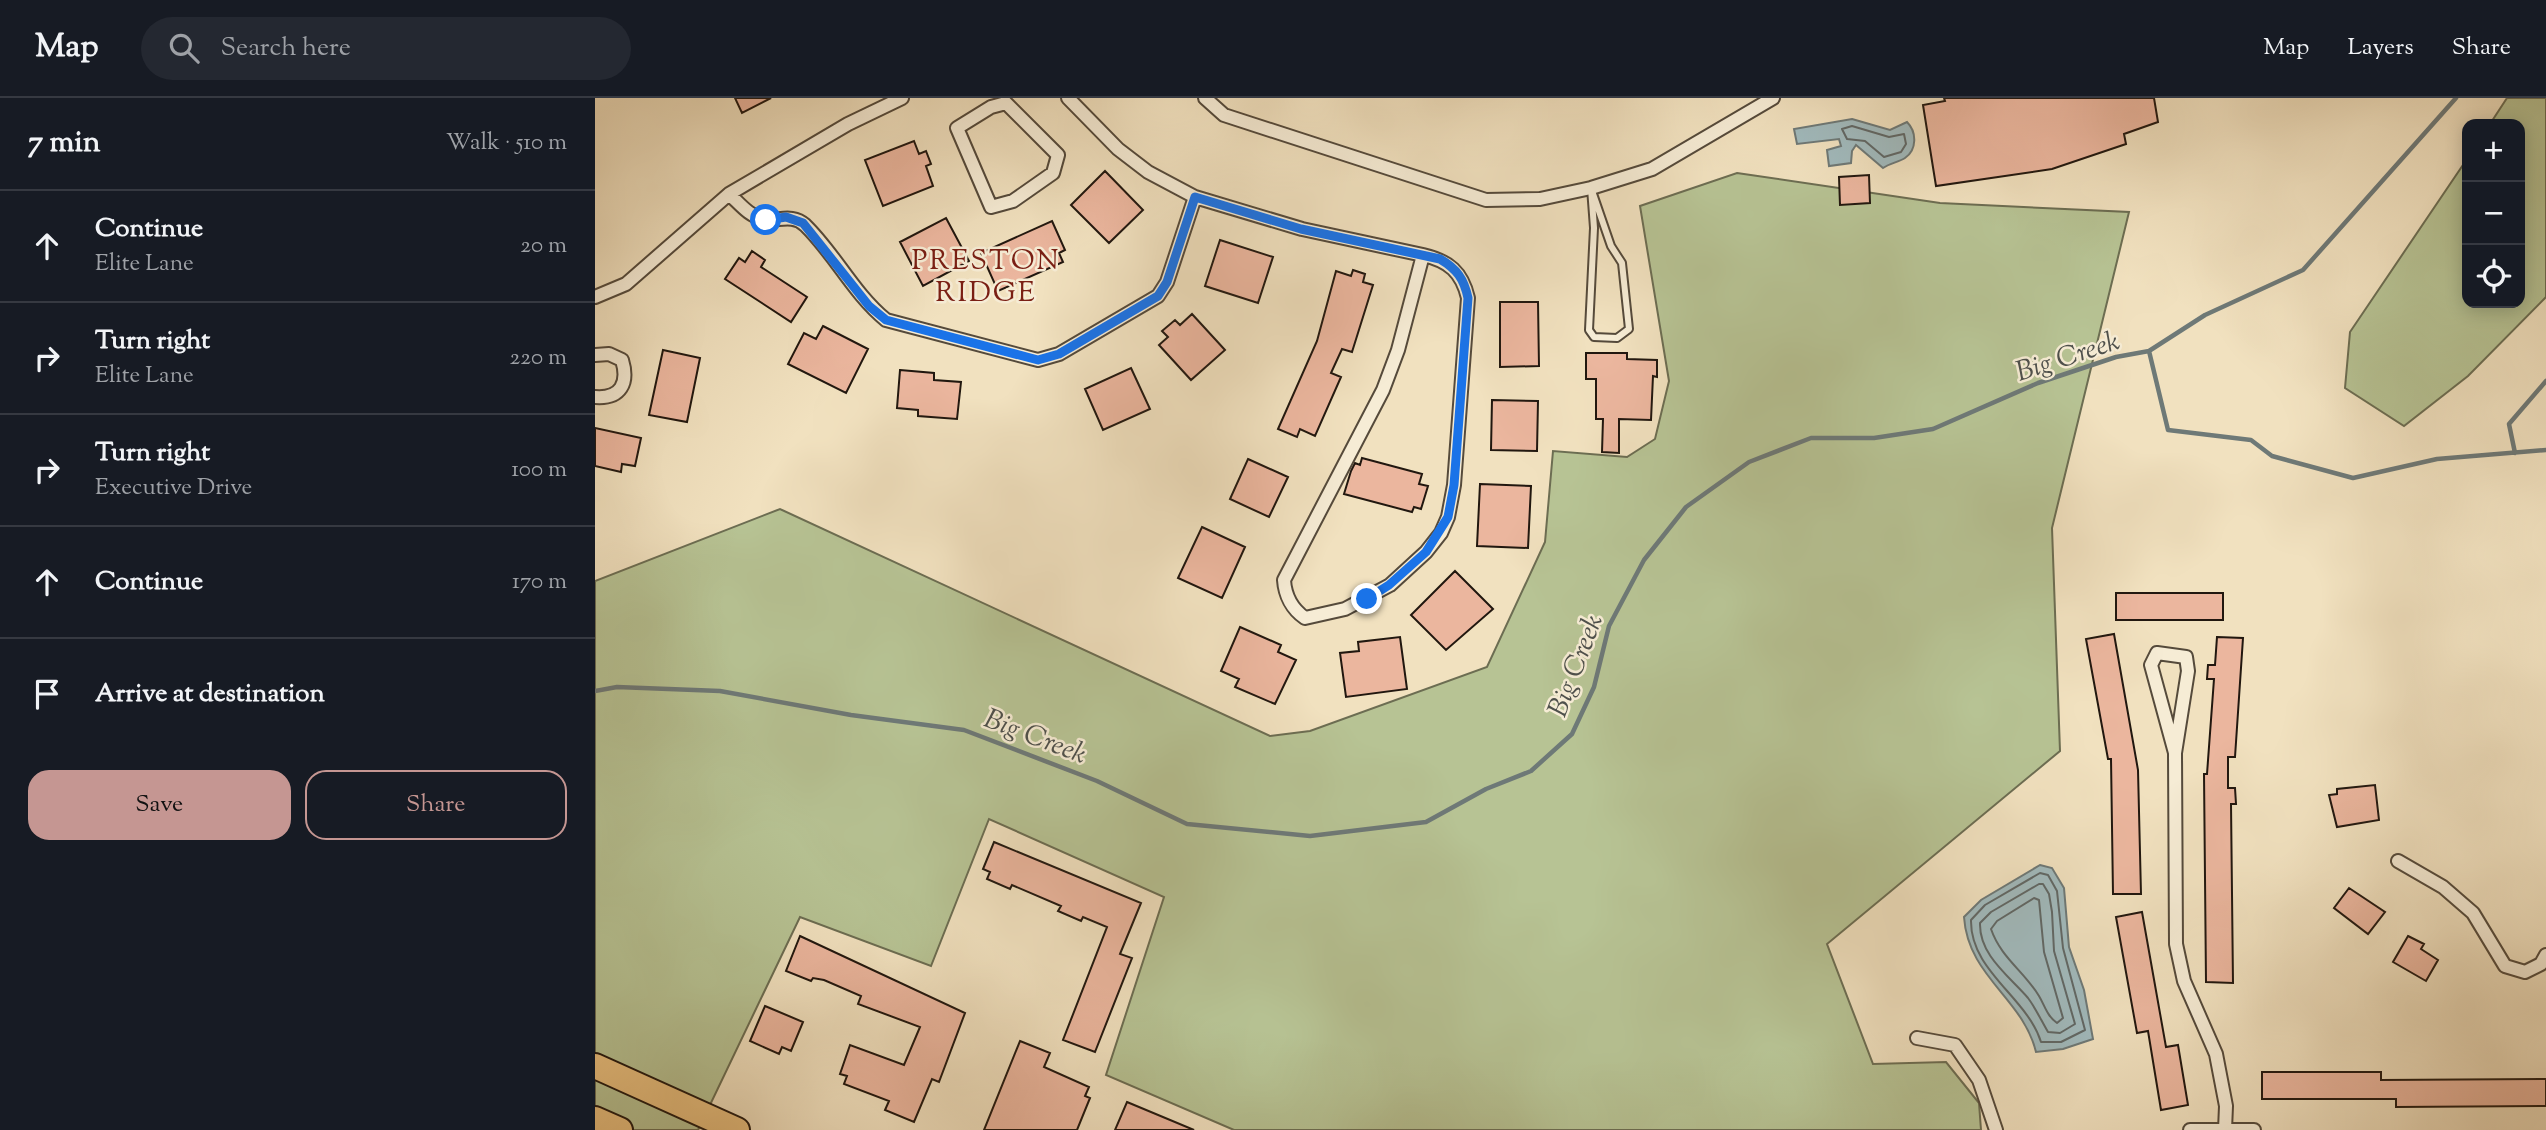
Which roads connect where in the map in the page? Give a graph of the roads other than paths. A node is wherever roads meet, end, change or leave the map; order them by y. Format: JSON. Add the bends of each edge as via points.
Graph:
{"nodes":[{"id":1,"x":902,"y":98,"type":"edge"},
{"id":2,"x":1068,"y":98,"type":"edge"},
{"id":3,"x":1205,"y":98,"type":"edge"},
{"id":4,"x":1773,"y":98,"type":"edge"},
{"id":5,"x":884,"y":102,"type":"edge"},
{"id":6,"x":989,"y":103,"type":"edge"},
{"id":7,"x":1591,"y":188,"type":"junction"},
{"id":8,"x":729,"y":194,"type":"junction"},
{"id":9,"x":1195,"y":197,"type":"junction"},
{"id":10,"x":1423,"y":255,"type":"junction"},
{"id":11,"x":595,"y":297,"type":"edge"},
{"id":12,"x":595,"y":355,"type":"edge"},
{"id":13,"x":595,"y":397,"type":"edge"},
{"id":14,"x":2175,"y":753,"type":"junction"},
{"id":15,"x":2398,"y":861,"type":"dead end"},
{"id":16,"x":2546,"y":955,"type":"edge"},
{"id":17,"x":1917,"y":1038,"type":"dead end"},
{"id":18,"x":595,"y":1066,"type":"edge"},
{"id":19,"x":595,"y":1119,"type":"edge"},
{"id":20,"x":620,"y":1130,"type":"edge"},
{"id":21,"x":737,"y":1130,"type":"edge"},
{"id":22,"x":1996,"y":1130,"type":"edge"},
{"id":23,"x":2190,"y":1130,"type":"edge"},
{"id":24,"x":2225,"y":1130,"type":"edge"},
{"id":25,"x":2254,"y":1130,"type":"edge"}],
"edges":[{"from":1,"to":5,"type":"street"},
{"from":2,"to":9,"type":"street","via":[[1118,149],[1148,172]]},
{"from":3,"to":7,"type":"street","via":[[1224,115],[1486,200],[1540,200]]},
{"from":4,"to":7,"type":"street","via":[[1652,169]]},
{"from":5,"to":8,"type":"street"},
{"from":6,"to":6,"type":"street","via":[[1006,103],[1058,155],[1053,173],[1013,201],[991,207],[957,128]]},
{"from":7,"to":7,"type":"lane","via":[[1594,228],[1589,330],[1594,337],[1617,338],[1629,329],[1622,263],[1611,246]]},
{"from":8,"to":9,"type":"street","via":[[751,215],[803,223],[869,306],[886,320],[1038,360],[1059,354],[1158,296],[1167,282]]},
{"from":8,"to":11,"type":"street","via":[[626,284]]},
{"from":9,"to":10,"type":"street","via":[[1301,229]]},
{"from":10,"to":10,"type":"street","via":[[1454,267],[1468,298],[1448,517],[1426,552],[1389,585],[1345,609],[1305,618],[1285,594],[1284,580],[1383,390]]},
{"from":12,"to":13,"type":"street","via":[[609,354],[622,360],[627,374],[617,394]]},
{"from":14,"to":14,"type":"street","via":[[2188,671],[2186,657],[2157,653],[2151,664]]},
{"from":14,"to":24,"type":"street","via":[[2176,944],[2184,981],[2216,1054],[2226,1106]]},
{"from":15,"to":16,"type":"street","via":[[2443,887],[2473,913],[2505,966],[2525,972],[2541,964]]},
{"from":17,"to":22,"type":"street","via":[[1955,1045],[1979,1080]]},
{"from":18,"to":21,"type":"highway"},
{"from":19,"to":20,"type":"highway"},
{"from":23,"to":24,"type":"street"},
{"from":24,"to":25,"type":"street"}]}
